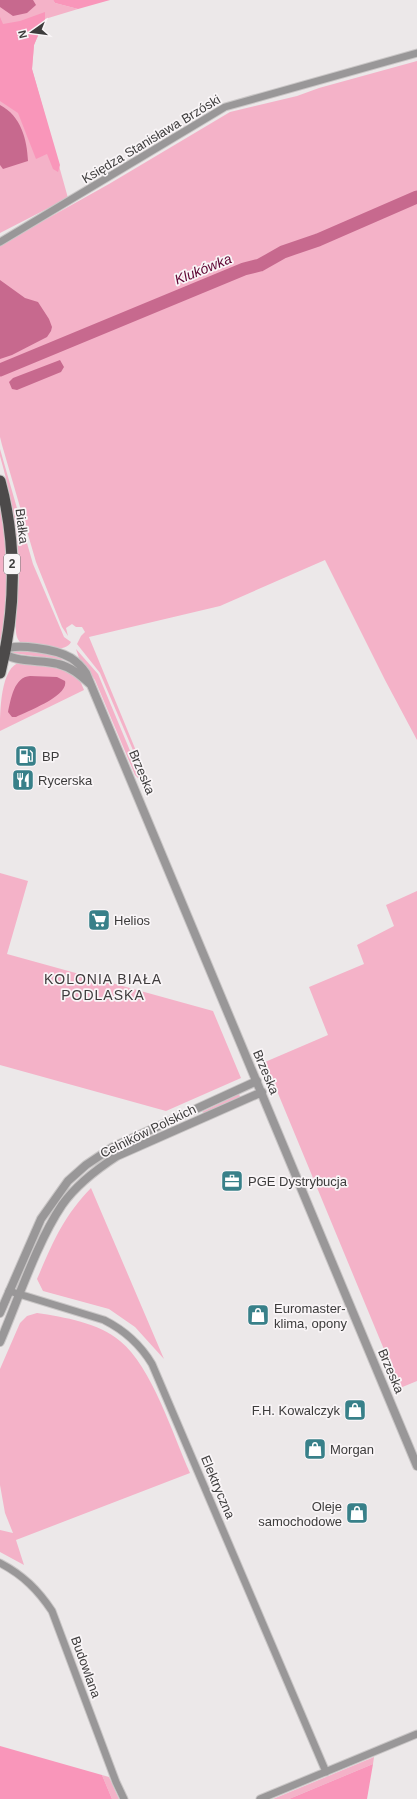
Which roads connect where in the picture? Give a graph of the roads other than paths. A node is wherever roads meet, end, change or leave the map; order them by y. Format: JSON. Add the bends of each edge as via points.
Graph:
{"nodes":[{"id":1,"x":417,"y":53,"type":"edge"},
{"id":2,"x":0,"y":242,"type":"edge"},
{"id":3,"x":0,"y":481,"type":"edge"},
{"id":4,"x":2,"y":650,"type":"edge"},
{"id":5,"x":0,"y":673,"type":"edge"},
{"id":6,"x":257,"y":1081,"type":"junction"},
{"id":7,"x":262,"y":1092,"type":"junction"},
{"id":8,"x":96,"y":1158,"type":"junction"},
{"id":9,"x":102,"y":1166,"type":"junction"},
{"id":10,"x":9,"y":1291,"type":"junction"},
{"id":11,"x":20,"y":1295,"type":"junction"},
{"id":12,"x":0,"y":1313,"type":"edge"},
{"id":13,"x":0,"y":1342,"type":"edge"},
{"id":14,"x":417,"y":1466,"type":"edge"},
{"id":15,"x":0,"y":1563,"type":"edge"},
{"id":16,"x":417,"y":1734,"type":"edge"},
{"id":17,"x":326,"y":1772,"type":"junction"},
{"id":18,"x":124,"y":1799,"type":"edge"},
{"id":19,"x":260,"y":1799,"type":"edge"}],
"edges":[{"from":1,"to":2,"type":"street","name":"Księdza Stanisława Brzóski","via":[[225,107]]},
{"from":3,"to":4,"type":"highway","name":"Białka","number":"2","via":[[10,535],[12,570],[11,607]]},
{"from":4,"to":5,"type":"highway","number":"2"},
{"from":4,"to":6,"type":"street","name":"Brzeska","via":[[64,665],[74,670],[93,687]]},
{"from":6,"to":7,"type":"street","name":"Brzeska"},
{"from":6,"to":8,"type":"street","name":"Celników Polskich","via":[[141,1133]]},
{"from":7,"to":9,"type":"street","name":"Celników Polskich","via":[[149,1141]]},
{"from":7,"to":14,"type":"street","name":"Brzeska"},
{"from":8,"to":9,"type":"street"},
{"from":8,"to":10,"type":"street","name":"Celników Polskich","via":[[68,1181],[53,1200],[41,1219]]},
{"from":9,"to":11,"type":"street","name":"Celników Polskich","via":[[73,1192],[63,1205],[40,1248]]},
{"from":10,"to":11,"type":"street","name":"Elektryczna"},
{"from":10,"to":12,"type":"street","name":"Celników Polskich"},
{"from":11,"to":13,"type":"street","name":"Celników Polskich"},
{"from":11,"to":17,"type":"street","name":"Elektryczna","via":[[104,1320],[133,1339],[152,1364]]},
{"from":15,"to":18,"type":"street","name":"Budowlana","via":[[35,1588],[52,1611]]},
{"from":16,"to":17,"type":"street"},
{"from":17,"to":19,"type":"street"}]}
